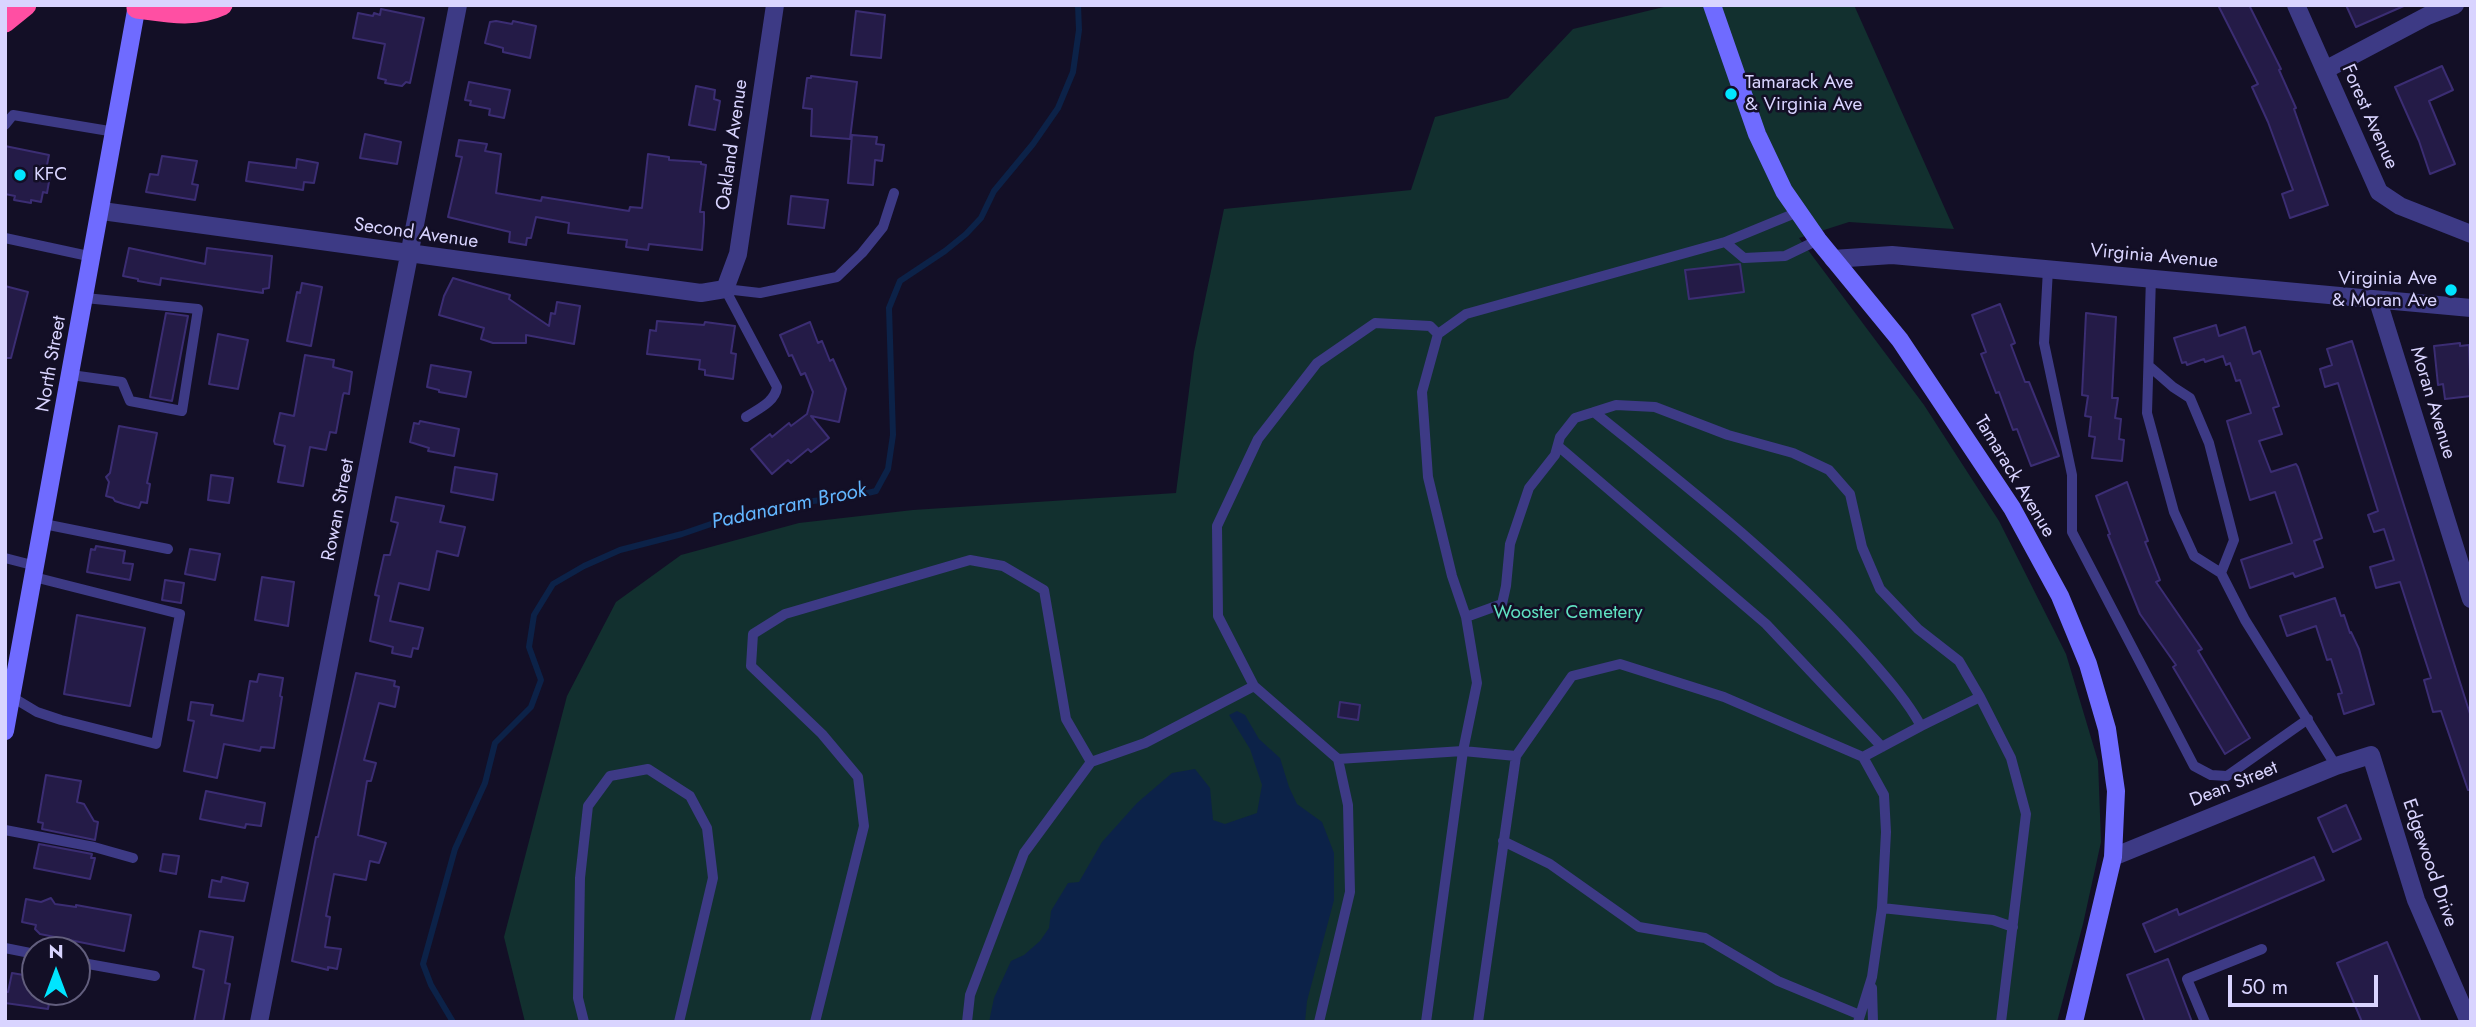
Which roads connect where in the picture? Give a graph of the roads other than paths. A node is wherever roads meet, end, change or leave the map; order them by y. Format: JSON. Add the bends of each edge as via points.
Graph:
{"nodes":[{"id":1,"x":26,"y":5,"type":"edge"},
{"id":2,"x":222,"y":5,"type":"edge"},
{"id":3,"x":458,"y":5,"type":"edge"},
{"id":4,"x":775,"y":5,"type":"edge"},
{"id":5,"x":1712,"y":5,"type":"edge"},
{"id":6,"x":2296,"y":5,"type":"edge"},
{"id":7,"x":2455,"y":5,"type":"edge"},
{"id":8,"x":137,"y":6,"type":"edge"},
{"id":9,"x":5,"y":22,"type":"edge"},
{"id":10,"x":2325,"y":70,"type":"junction"},
{"id":11,"x":5,"y":125,"type":"edge"},
{"id":12,"x":115,"y":132,"type":"junction"},
{"id":13,"x":894,"y":193,"type":"dead end"},
{"id":14,"x":102,"y":211,"type":"junction"},
{"id":15,"x":1798,"y":212,"type":"junction"},
{"id":16,"x":2471,"y":234,"type":"edge"},
{"id":17,"x":5,"y":238,"type":"edge"},
{"id":18,"x":1818,"y":240,"type":"junction"},
{"id":19,"x":1725,"y":242,"type":"junction"},
{"id":20,"x":410,"y":254,"type":"junction"},
{"id":21,"x":93,"y":257,"type":"junction"},
{"id":22,"x":1833,"y":259,"type":"junction"},
{"id":23,"x":2048,"y":269,"type":"junction"},
{"id":24,"x":2151,"y":277,"type":"junction"},
{"id":25,"x":725,"y":289,"type":"junction"},
{"id":26,"x":85,"y":298,"type":"junction"},
{"id":27,"x":2378,"y":301,"type":"junction"},
{"id":28,"x":2471,"y":308,"type":"edge"},
{"id":29,"x":1438,"y":334,"type":"junction"},
{"id":30,"x":2148,"y":366,"type":"junction"},
{"id":31,"x":71,"y":375,"type":"junction"},
{"id":32,"x":1594,"y":412,"type":"junction"},
{"id":33,"x":746,"y":417,"type":"dead end"},
{"id":34,"x":1558,"y":446,"type":"junction"},
{"id":35,"x":44,"y":524,"type":"junction"},
{"id":36,"x":168,"y":549,"type":"dead end"},
{"id":37,"x":5,"y":558,"type":"edge"},
{"id":38,"x":35,"y":571,"type":"junction"},
{"id":39,"x":2221,"y":573,"type":"junction"},
{"id":40,"x":2471,"y":599,"type":"edge"},
{"id":41,"x":1466,"y":617,"type":"junction"},
{"id":42,"x":1254,"y":686,"type":"junction"},
{"id":43,"x":8,"y":696,"type":"edge"},
{"id":44,"x":1980,"y":697,"type":"junction"},
{"id":45,"x":2308,"y":719,"type":"junction"},
{"id":46,"x":1921,"y":726,"type":"junction"},
{"id":47,"x":5,"y":731,"type":"edge"},
{"id":48,"x":1882,"y":747,"type":"junction"},
{"id":49,"x":1463,"y":751,"type":"junction"},
{"id":50,"x":2371,"y":755,"type":"joint"},
{"id":51,"x":1516,"y":756,"type":"junction"},
{"id":52,"x":1863,"y":757,"type":"junction"},
{"id":53,"x":1338,"y":759,"type":"junction"},
{"id":54,"x":1091,"y":762,"type":"junction"},
{"id":55,"x":2336,"y":766,"type":"junction"},
{"id":56,"x":5,"y":830,"type":"edge"},
{"id":57,"x":1503,"y":841,"type":"junction"},
{"id":58,"x":133,"y":858,"type":"dead end"},
{"id":59,"x":2113,"y":858,"type":"junction"},
{"id":60,"x":1882,"y":908,"type":"junction"},
{"id":61,"x":2013,"y":927,"type":"junction"},
{"id":62,"x":2263,"y":950,"type":"dead end"},
{"id":63,"x":91,"y":965,"type":"edge"},
{"id":64,"x":155,"y":976,"type":"dead end"},
{"id":65,"x":1872,"y":977,"type":"junction"},
{"id":66,"x":1859,"y":1018,"type":"edge"},
{"id":67,"x":259,"y":1022,"type":"edge"},
{"id":68,"x":584,"y":1022,"type":"edge"},
{"id":69,"x":679,"y":1022,"type":"edge"},
{"id":70,"x":816,"y":1022,"type":"edge"},
{"id":71,"x":967,"y":1022,"type":"edge"},
{"id":72,"x":1319,"y":1022,"type":"edge"},
{"id":73,"x":1426,"y":1022,"type":"edge"},
{"id":74,"x":1478,"y":1022,"type":"edge"},
{"id":75,"x":1873,"y":1022,"type":"edge"},
{"id":76,"x":2001,"y":1022,"type":"edge"},
{"id":77,"x":2074,"y":1022,"type":"edge"},
{"id":78,"x":2205,"y":1022,"type":"edge"},
{"id":79,"x":2469,"y":1022,"type":"edge"}],
"edges":[{"from":1,"to":9,"type":"highway"},
{"from":2,"to":8,"type":"highway","via":[[186,14]]},
{"from":3,"to":20,"type":"street","name":"Rowan Street"},
{"from":4,"to":25,"type":"street","name":"Oakland Avenue","via":[[738,254]]},
{"from":5,"to":15,"type":"street","name":"Tamarack Avenue","via":[[1757,134]]},
{"from":6,"to":10,"type":"street","name":"Forest Avenue"},
{"from":7,"to":10,"type":"street"},
{"from":8,"to":12,"type":"street","name":"North Street"},
{"from":10,"to":16,"type":"street","name":"Forest Avenue","via":[[2379,192],[2400,206]]},
{"from":11,"to":12,"type":"lane","via":[[13,115]]},
{"from":12,"to":14,"type":"street","name":"North Street"},
{"from":13,"to":25,"type":"lane","via":[[883,227],[837,277],[760,293]]},
{"from":14,"to":20,"type":"street","name":"Second Avenue"},
{"from":14,"to":21,"type":"street","name":"North Street"},
{"from":15,"to":18,"type":"street","name":"Tamarack Avenue"},
{"from":15,"to":19,"type":"lane"},
{"from":17,"to":21,"type":"lane"},
{"from":18,"to":19,"type":"lane","via":[[1784,256],[1744,258]]},
{"from":18,"to":22,"type":"street","name":"Tamarack Avenue"},
{"from":19,"to":29,"type":"lane","via":[[1466,314]]},
{"from":20,"to":25,"type":"street","name":"Second Avenue","via":[[701,293]]},
{"from":20,"to":67,"type":"street","name":"Rowan Street"},
{"from":21,"to":26,"type":"street","name":"North Street"},
{"from":22,"to":23,"type":"street","name":"Virginia Avenue","via":[[1892,255]]},
{"from":22,"to":59,"type":"street","name":"Tamarack Avenue","via":[[1900,340],[1956,422],[2012,508],[2060,596],[2088,664],[2107,729],[2116,791]]},
{"from":23,"to":24,"type":"street","name":"Virginia Avenue"},
{"from":23,"to":45,"type":"lane","via":[[2044,343],[2072,475],[2072,532],[2194,766],[2211,775],[2227,776]]},
{"from":24,"to":27,"type":"street","name":"Virginia Avenue"},
{"from":24,"to":30,"type":"lane"},
{"from":25,"to":33,"type":"lane","via":[[777,387],[772,399]]},
{"from":26,"to":31,"type":"street","name":"North Street"},
{"from":26,"to":31,"type":"lane","via":[[198,309],[182,411],[130,401],[122,382]]},
{"from":27,"to":28,"type":"street","name":"Virginia Avenue"},
{"from":27,"to":40,"type":"street","name":"Moran Avenue"},
{"from":29,"to":41,"type":"lane","via":[[1422,392],[1428,477]]},
{"from":29,"to":42,"type":"lane","via":[[1430,326],[1375,323],[1317,363],[1258,439],[1217,526],[1218,616]]},
{"from":30,"to":39,"type":"lane","via":[[2147,413],[2174,512],[2194,556]]},
{"from":30,"to":39,"type":"lane","via":[[2190,398],[2209,443],[2234,540]]},
{"from":31,"to":35,"type":"street","name":"North Street"},
{"from":32,"to":34,"type":"lane","via":[[1575,418]]},
{"from":32,"to":44,"type":"lane","via":[[1616,405],[1655,407],[1793,453],[1829,470],[1850,494],[1862,547],[1880,589],[1918,629],[1959,661]]},
{"from":32,"to":46,"type":"lane","via":[[1720,514],[1832,615],[1909,703]]},
{"from":34,"to":41,"type":"lane","via":[[1529,488],[1510,544],[1502,604]]},
{"from":34,"to":48,"type":"lane","via":[[1766,624]]},
{"from":35,"to":36,"type":"lane"},
{"from":35,"to":38,"type":"street","name":"North Street"},
{"from":37,"to":38,"type":"lane"},
{"from":38,"to":43,"type":"street","name":"North Street"},
{"from":38,"to":43,"type":"lane","via":[[180,614],[156,744],[61,720]]},
{"from":39,"to":45,"type":"lane"},
{"from":41,"to":49,"type":"lane","via":[[1476,683]]},
{"from":42,"to":53,"type":"lane"},
{"from":42,"to":54,"type":"lane","via":[[1145,743]]},
{"from":43,"to":47,"type":"street","name":"North Street"},
{"from":44,"to":46,"type":"lane"},
{"from":44,"to":61,"type":"lane","via":[[2011,758],[2026,814]]},
{"from":45,"to":55,"type":"lane"},
{"from":46,"to":48,"type":"lane"},
{"from":48,"to":52,"type":"lane"},
{"from":49,"to":51,"type":"lane"},
{"from":49,"to":53,"type":"lane"},
{"from":49,"to":73,"type":"lane"},
{"from":50,"to":55,"type":"street","name":"Dean Street"},
{"from":50,"to":79,"type":"street","name":"Edgewood Drive","via":[[2416,900]]},
{"from":51,"to":52,"type":"lane","via":[[1572,676],[1620,664],[1724,697]]},
{"from":51,"to":57,"type":"lane"},
{"from":52,"to":60,"type":"lane","via":[[1884,795]]},
{"from":53,"to":72,"type":"lane","via":[[1348,805],[1350,892]]},
{"from":54,"to":70,"type":"lane","via":[[1066,719],[1044,590],[1003,566],[970,560],[785,614],[753,634],[751,666],[822,734],[858,777],[864,826]]},
{"from":54,"to":71,"type":"lane","via":[[1024,853],[970,995]]},
{"from":55,"to":59,"type":"street","name":"Dean Street"},
{"from":56,"to":58,"type":"lane"},
{"from":57,"to":66,"type":"lane","via":[[1550,864],[1639,927],[1705,938],[1777,981]]},
{"from":57,"to":74,"type":"lane"},
{"from":59,"to":77,"type":"street","name":"Tamarack Avenue"},
{"from":60,"to":61,"type":"lane","via":[[1993,920]]},
{"from":60,"to":65,"type":"lane"},
{"from":61,"to":76,"type":"lane"},
{"from":62,"to":78,"type":"lane","via":[[2187,979]]},
{"from":63,"to":64,"type":"lane"},
{"from":65,"to":66,"type":"lane"},
{"from":65,"to":75,"type":"lane"},
{"from":68,"to":69,"type":"lane","via":[[578,998],[580,878],[588,806],[610,776],[648,769],[690,796],[707,828],[713,878]]}]}
